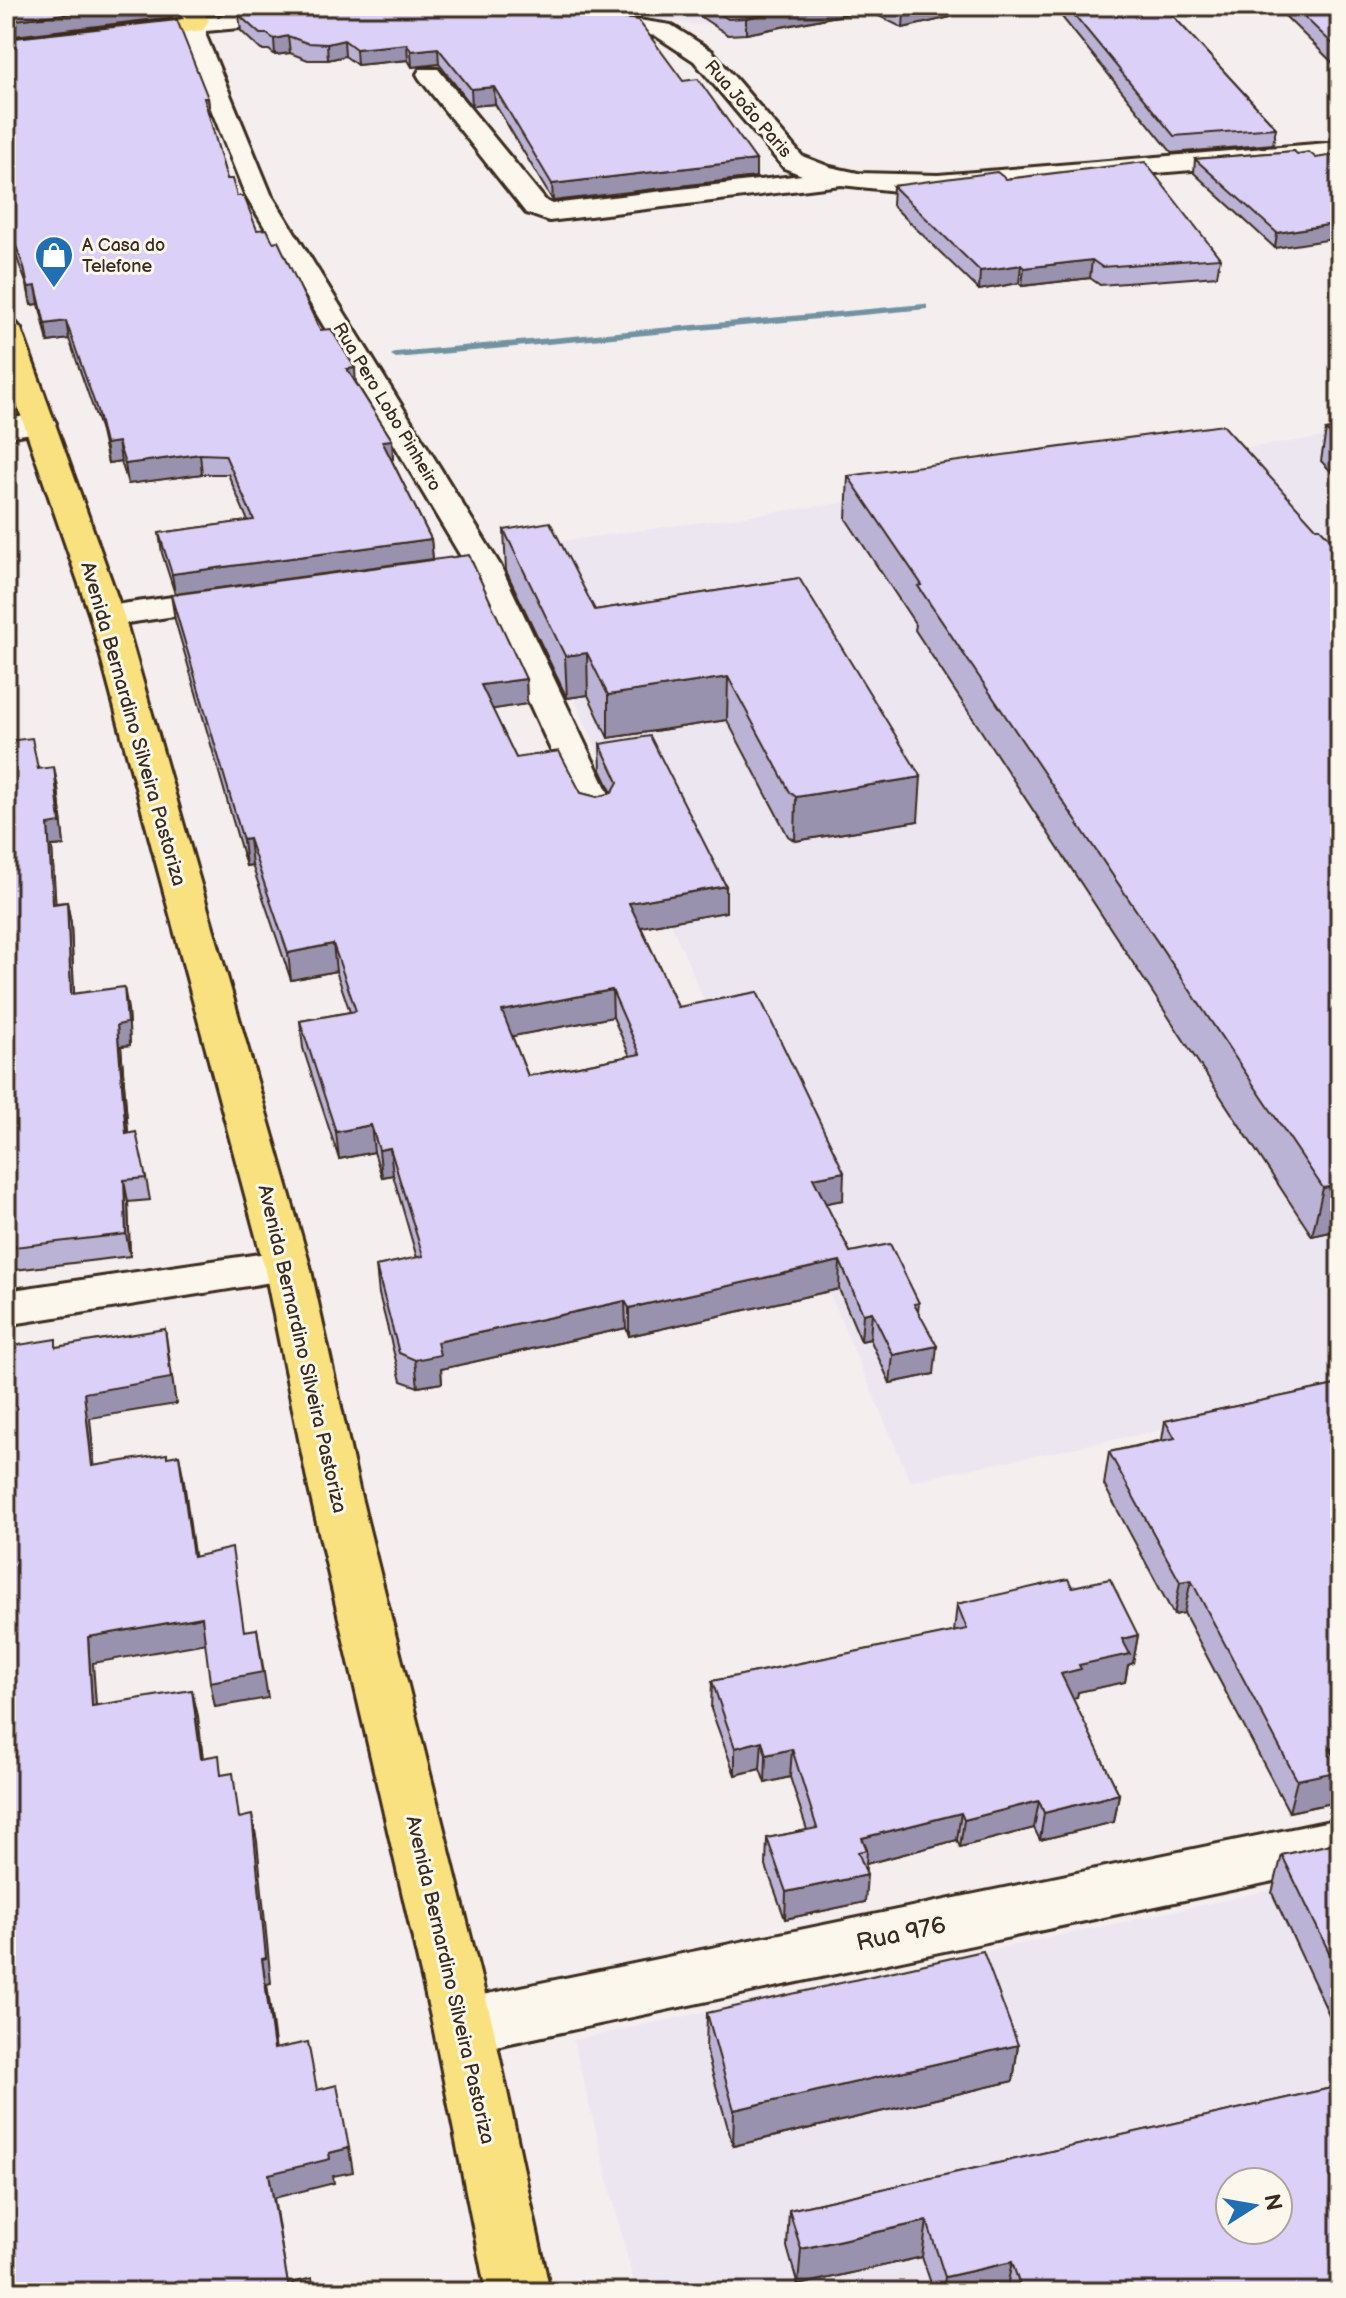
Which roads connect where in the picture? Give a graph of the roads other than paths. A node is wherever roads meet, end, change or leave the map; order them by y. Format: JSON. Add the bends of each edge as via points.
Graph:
{"nodes":[{"id":1,"x":497,"y":6,"type":"edge"},
{"id":2,"x":191,"y":15,"type":"edge"},
{"id":3,"x":315,"y":15,"type":"edge"},
{"id":4,"x":6,"y":47,"type":"edge"},
{"id":5,"x":429,"y":74,"type":"dead end"},
{"id":6,"x":1340,"y":150,"type":"edge"},
{"id":7,"x":836,"y":179,"type":"junction"},
{"id":8,"x":6,"y":329,"type":"edge"},
{"id":9,"x":24,"y":425,"type":"edge"},
{"id":10,"x":263,"y":595,"type":"edge"},
{"id":11,"x":107,"y":616,"type":"junction"},
{"id":12,"x":597,"y":809,"type":"edge"},
{"id":13,"x":287,"y":1266,"type":"junction"},
{"id":14,"x":6,"y":1308,"type":"edge"},
{"id":15,"x":1340,"y":1843,"type":"edge"},
{"id":16,"x":463,"y":2026,"type":"junction"},
{"id":17,"x":518,"y":2292,"type":"edge"}],
"edges":[{"from":1,"to":7,"type":"street","name":"Rua João Paris","via":[[663,30],[703,56],[793,162]]},
{"from":2,"to":3,"type":"street"},
{"from":2,"to":4,"type":"main road"},
{"from":2,"to":12,"type":"street","name":"Rua Pero Lobo Pinheiro","via":[[194,36],[258,194]]},
{"from":5,"to":7,"type":"street","via":[[536,207],[549,213]]},
{"from":6,"to":7,"type":"street","name":"Rua João Paris","via":[[909,184]]},
{"from":8,"to":9,"type":"main road","name":"Avenida Bernardino Silveira Pastoriza"},
{"from":9,"to":11,"type":"main road","name":"Avenida Bernardino Silveira Pastoriza"},
{"from":10,"to":11,"type":"street"},
{"from":11,"to":13,"type":"main road","name":"Avenida Bernardino Silveira Pastoriza"},
{"from":13,"to":14,"type":"street"},
{"from":13,"to":16,"type":"main road","name":"Avenida Bernardino Silveira Pastoriza","via":[[334,1489]]},
{"from":15,"to":16,"type":"street","name":"Rua 976"},
{"from":16,"to":17,"type":"main road","name":"Avenida Bernardino Silveira Pastoriza"}]}
